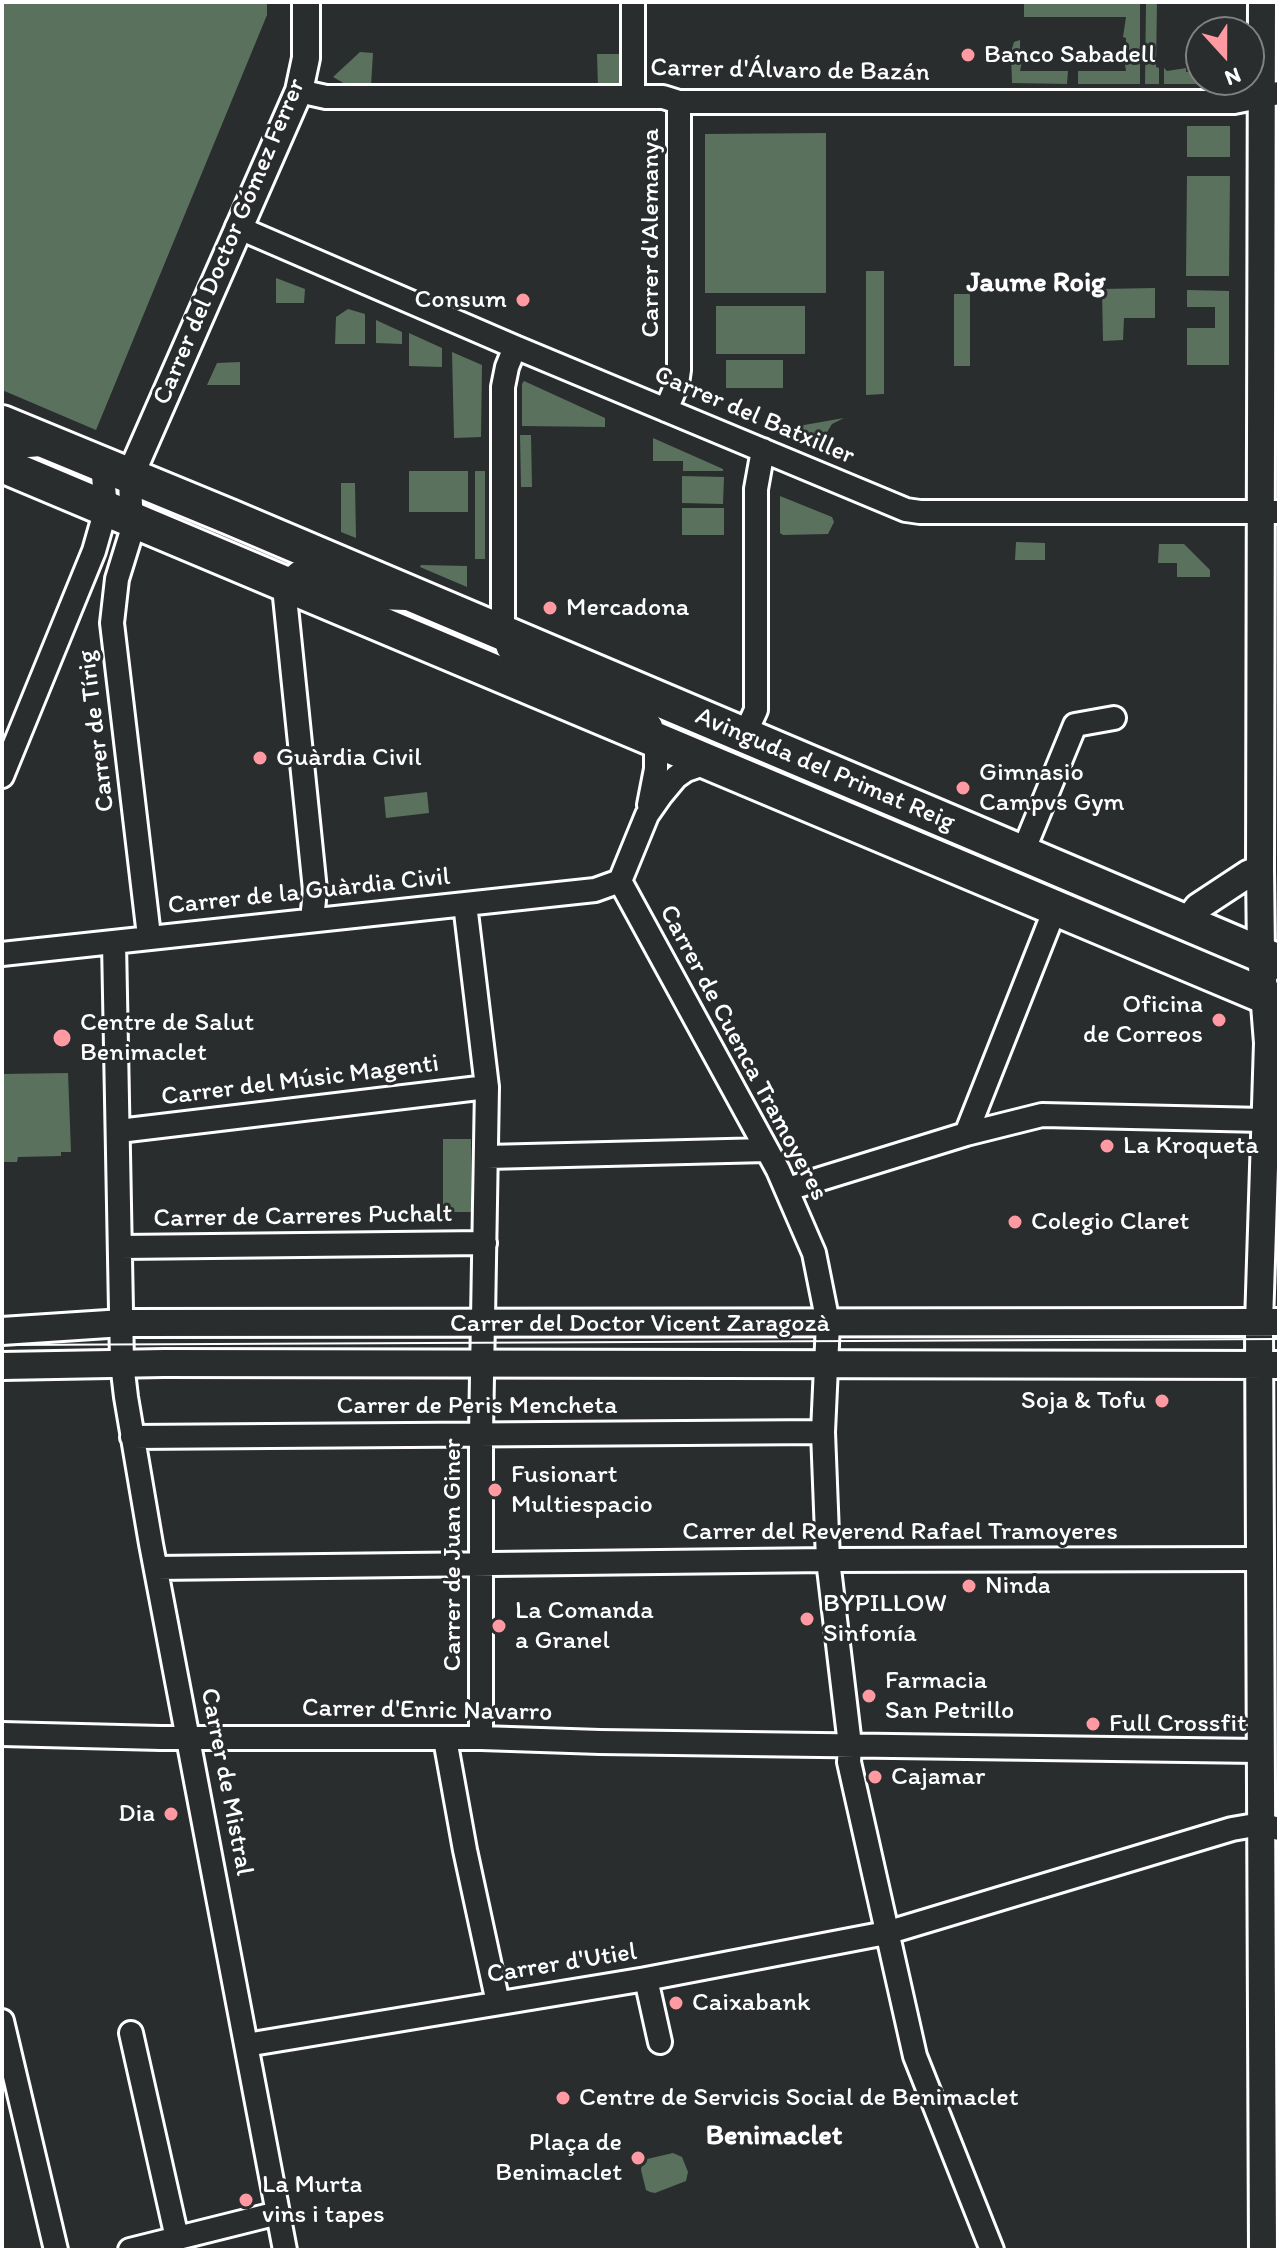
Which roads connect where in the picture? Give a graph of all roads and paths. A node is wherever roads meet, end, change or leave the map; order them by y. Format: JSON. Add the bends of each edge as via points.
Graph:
{"nodes":[{"id":1,"x":306,"y":2,"type":"edge"},
{"id":2,"x":633,"y":2,"type":"edge"},
{"id":3,"x":1262,"y":2,"type":"edge"},
{"id":4,"x":299,"y":91,"type":"junction"},
{"id":5,"x":1270,"y":95,"type":"edge"},
{"id":6,"x":633,"y":96,"type":"junction"},
{"id":7,"x":679,"y":102,"type":"junction"},
{"id":8,"x":237,"y":227,"type":"junction"},
{"id":9,"x":515,"y":347,"type":"junction"},
{"id":10,"x":666,"y":410,"type":"junction"},
{"id":11,"x":2,"y":423,"type":"edge"},
{"id":12,"x":2,"y":442,"type":"edge"},
{"id":13,"x":49,"y":443,"type":"junction"},
{"id":14,"x":763,"y":450,"type":"junction"},
{"id":15,"x":2,"y":465,"type":"edge"},
{"id":16,"x":116,"y":470,"type":"junction"},
{"id":17,"x":1270,"y":512,"type":"edge"},
{"id":18,"x":120,"y":515,"type":"junction"},
{"id":19,"x":289,"y":586,"type":"junction"},
{"id":20,"x":419,"y":599,"type":"junction"},
{"id":21,"x":68,"y":617,"type":"junction"},
{"id":22,"x":112,"y":623,"type":"junction"},
{"id":23,"x":503,"y":633,"type":"junction"},
{"id":24,"x":1114,"y":718,"type":"dead end"},
{"id":25,"x":744,"y":736,"type":"junction"},
{"id":26,"x":655,"y":739,"type":"junction"},
{"id":27,"x":709,"y":762,"type":"junction"},
{"id":28,"x":2,"y":776,"type":"edge"},
{"id":29,"x":647,"y":815,"type":"junction"},
{"id":30,"x":1022,"y":854,"type":"junction"},
{"id":31,"x":1270,"y":869,"type":"edge"},
{"id":32,"x":620,"y":881,"type":"junction"},
{"id":33,"x":465,"y":904,"type":"junction"},
{"id":34,"x":1055,"y":909,"type":"junction"},
{"id":35,"x":312,"y":920,"type":"junction"},
{"id":36,"x":1186,"y":923,"type":"junction"},
{"id":37,"x":149,"y":936,"type":"junction"},
{"id":38,"x":114,"y":942,"type":"junction"},
{"id":39,"x":2,"y":954,"type":"edge"},
{"id":40,"x":1270,"y":958,"type":"edge"},
{"id":41,"x":1272,"y":999,"type":"edge"},
{"id":42,"x":487,"y":1087,"type":"junction"},
{"id":43,"x":1264,"y":1120,"type":"junction"},
{"id":44,"x":119,"y":1131,"type":"junction"},
{"id":45,"x":966,"y":1134,"type":"junction"},
{"id":46,"x":767,"y":1150,"type":"junction"},
{"id":47,"x":487,"y":1157,"type":"junction"},
{"id":48,"x":788,"y":1189,"type":"junction"},
{"id":49,"x":485,"y":1243,"type":"junction"},
{"id":50,"x":121,"y":1247,"type":"junction"},
{"id":51,"x":1269,"y":1322,"type":"edge"},
{"id":52,"x":123,"y":1323,"type":"junction"},
{"id":53,"x":828,"y":1323,"type":"junction"},
{"id":54,"x":482,"y":1324,"type":"junction"},
{"id":55,"x":2,"y":1331,"type":"edge"},
{"id":56,"x":122,"y":1363,"type":"junction"},
{"id":57,"x":482,"y":1363,"type":"junction"},
{"id":58,"x":826,"y":1364,"type":"junction"},
{"id":59,"x":1269,"y":1365,"type":"edge"},
{"id":60,"x":2,"y":1366,"type":"edge"},
{"id":61,"x":823,"y":1432,"type":"junction"},
{"id":62,"x":481,"y":1434,"type":"junction"},
{"id":63,"x":132,"y":1437,"type":"junction"},
{"id":64,"x":1259,"y":1559,"type":"junction"},
{"id":65,"x":828,"y":1560,"type":"junction"},
{"id":66,"x":481,"y":1563,"type":"junction"},
{"id":67,"x":156,"y":1568,"type":"junction"},
{"id":68,"x":2,"y":1734,"type":"edge"},
{"id":69,"x":189,"y":1736,"type":"junction"},
{"id":70,"x":481,"y":1738,"type":"junction"},
{"id":71,"x":445,"y":1739,"type":"junction"},
{"id":72,"x":850,"y":1745,"type":"junction"},
{"id":73,"x":1259,"y":1751,"type":"junction"},
{"id":74,"x":1270,"y":1827,"type":"edge"},
{"id":75,"x":886,"y":1933,"type":"junction"},
{"id":76,"x":646,"y":1979,"type":"junction"},
{"id":77,"x":498,"y":2003,"type":"junction"},
{"id":78,"x":2,"y":2021,"type":"edge"},
{"id":79,"x":131,"y":2033,"type":"dead end"},
{"id":80,"x":660,"y":2042,"type":"dead end"},
{"id":81,"x":246,"y":2045,"type":"junction"},
{"id":82,"x":1270,"y":2102,"type":"edge"},
{"id":83,"x":278,"y":2213,"type":"junction"},
{"id":84,"x":172,"y":2243,"type":"edge"},
{"id":85,"x":56,"y":2250,"type":"edge"},
{"id":86,"x":130,"y":2250,"type":"edge"},
{"id":87,"x":285,"y":2250,"type":"edge"},
{"id":88,"x":992,"y":2250,"type":"edge"},
{"id":89,"x":1263,"y":2250,"type":"edge"}],
"edges":[{"from":1,"to":4,"type":"street","name":"Carrer del Doctor Gómez Ferrer","via":[[306,58]]},
{"from":2,"to":6,"type":"street","name":"Carrer d'Alemanya"},
{"from":3,"to":5,"type":"street"},
{"from":4,"to":6,"type":"street","name":"Carrer d'Álvaro de Bazán","via":[[326,97]]},
{"from":4,"to":8,"type":"street","name":"Carrer del Doctor Gómez Ferrer"},
{"from":5,"to":7,"type":"street","name":"Carrer d'Álvaro de Bazán","via":[[1234,102]]},
{"from":5,"to":17,"type":"street"},
{"from":6,"to":7,"type":"street","name":"Carrer d'Álvaro de Bazán"},
{"from":7,"to":10,"type":"street","name":"Carrer d'Alemanya","via":[[679,370]]},
{"from":8,"to":9,"type":"street","name":"Carrer del Batxiller"},
{"from":8,"to":16,"type":"street","name":"Carrer del Doctor Gómez Ferrer"},
{"from":9,"to":10,"type":"street","name":"Carrer del Batxiller"},
{"from":9,"to":23,"type":"street","via":[[502,391]]},
{"from":10,"to":14,"type":"street","name":"Carrer del Batxiller"},
{"from":11,"to":13,"type":"main road","name":"Avinguda del Primat Reig"},
{"from":12,"to":13,"type":"street","name":"Avinguda del Primat Reig","via":[[26,447]]},
{"from":13,"to":16,"type":"main road","name":"Avinguda del Primat Reig"},
{"from":14,"to":17,"type":"street","name":"Carrer del Batxiller","via":[[920,512]]},
{"from":14,"to":25,"type":"street","via":[[756,489],[756,710]]},
{"from":15,"to":18,"type":"main road","name":"Avinguda del Primat Reig"},
{"from":16,"to":18,"type":"street"},
{"from":16,"to":18,"type":"street","via":[[131,506]]},
{"from":16,"to":20,"type":"main road","name":"Avinguda del Primat Reig"},
{"from":17,"to":31,"type":"street"},
{"from":18,"to":19,"type":"main road","name":"Avinguda del Primat Reig"},
{"from":18,"to":21,"type":"street","via":[[94,551]]},
{"from":18,"to":22,"type":"street","name":"Carrer de Tírig"},
{"from":19,"to":20,"type":"street","name":"Avinguda del Primat Reig","via":[[299,572],[312,572],[375,598]]},
{"from":19,"to":26,"type":"main road","name":"Avinguda del Primat Reig"},
{"from":19,"to":35,"type":"street","via":[[285,610],[315,890]]},
{"from":20,"to":23,"type":"main road","name":"Avinguda del Primat Reig"},
{"from":21,"to":22,"type":"street","via":[[95,601],[106,608]]},
{"from":21,"to":28,"type":"street"},
{"from":22,"to":37,"type":"street","name":"Carrer de Tírig"},
{"from":23,"to":25,"type":"main road","name":"Avinguda del Primat Reig"},
{"from":23,"to":26,"type":"street","name":"Avinguda del Primat Reig","via":[[515,659],[643,715]]},
{"from":24,"to":30,"type":"street","via":[[1075,725]]},
{"from":25,"to":30,"type":"main road","name":"Avinguda del Primat Reig"},
{"from":26,"to":27,"type":"main road","name":"Avinguda del Primat Reig"},
{"from":26,"to":29,"type":"street","via":[[656,769]]},
{"from":27,"to":29,"type":"street","via":[[676,777]]},
{"from":27,"to":34,"type":"main road","name":"Avinguda del Primat Reig"},
{"from":29,"to":32,"type":"street"},
{"from":30,"to":36,"type":"main road","name":"Avinguda del Primat Reig"},
{"from":31,"to":36,"type":"street","via":[[1248,874],[1198,907]]},
{"from":31,"to":40,"type":"street"},
{"from":32,"to":33,"type":"street","name":"Carrer de la Guàrdia Civil","via":[[595,890]]},
{"from":32,"to":46,"type":"street","name":"Carrer de Cuenca Tramoyeres"},
{"from":33,"to":35,"type":"street","name":"Carrer de la Guàrdia Civil"},
{"from":33,"to":42,"type":"street","name":"Carrer de Juan Giner"},
{"from":34,"to":36,"type":"main road","via":[[1094,904],[1162,929]]},
{"from":34,"to":41,"type":"main road","name":"Avinguda del Primat Reig"},
{"from":34,"to":45,"type":"street"},
{"from":35,"to":37,"type":"street","name":"Carrer de la Guàrdia Civil"},
{"from":36,"to":40,"type":"main road","name":"Avinguda del Primat Reig"},
{"from":37,"to":38,"type":"street","name":"Carrer de la Guàrdia Civil"},
{"from":38,"to":39,"type":"street","name":"Carrer de la Guàrdia Civil"},
{"from":38,"to":44,"type":"street","name":"Carrer de Mistral"},
{"from":40,"to":41,"type":"street"},
{"from":41,"to":43,"type":"street"},
{"from":42,"to":44,"type":"street","name":"Carrer del Músic Magenti"},
{"from":42,"to":47,"type":"street","name":"Carrer de Juan Giner"},
{"from":43,"to":45,"type":"street","via":[[1042,1115]]},
{"from":43,"to":51,"type":"street"},
{"from":44,"to":50,"type":"street","name":"Carrer de Mistral"},
{"from":45,"to":48,"type":"street"},
{"from":46,"to":47,"type":"street"},
{"from":46,"to":48,"type":"street","name":"Carrer de Cuenca Tramoyeres"},
{"from":47,"to":49,"type":"street","name":"Carrer de Juan Giner"},
{"from":48,"to":53,"type":"street","name":"Carrer de Cuenca Tramoyeres","via":[[814,1253]]},
{"from":49,"to":50,"type":"street","name":"Carrer de Carreres Puchalt"},
{"from":49,"to":54,"type":"street","name":"Carrer de Juan Giner"},
{"from":50,"to":52,"type":"street","name":"Carrer de Mistral"},
{"from":51,"to":53,"type":"street","name":"Carrer del Doctor Vicent Zaragozà"},
{"from":51,"to":59,"type":"street"},
{"from":52,"to":54,"type":"street","name":"Carrer del Doctor Vicent Zaragozà"},
{"from":52,"to":55,"type":"street","name":"Carrer del Doctor Vicent Zaragozà"},
{"from":52,"to":56,"type":"street","name":"Carrer de Mistral"},
{"from":53,"to":54,"type":"street","name":"Carrer del Doctor Vicent Zaragozà"},
{"from":53,"to":58,"type":"street","name":"Carrer de Cuenca Tramoyeres"},
{"from":54,"to":57,"type":"street","name":"Carrer de Juan Giner"},
{"from":56,"to":57,"type":"street","name":"Carrer del Doctor Vicent Zaragozà"},
{"from":56,"to":60,"type":"street","name":"Carrer del Doctor Vicent Zaragozà"},
{"from":56,"to":63,"type":"street","name":"Carrer de Mistral"},
{"from":57,"to":58,"type":"street","name":"Carrer del Doctor Vicent Zaragozà"},
{"from":57,"to":62,"type":"street","name":"Carrer de Juan Giner"},
{"from":58,"to":59,"type":"street","name":"Carrer del Doctor Vicent Zaragozà"},
{"from":58,"to":61,"type":"street","name":"Carrer de Cuenca Tramoyeres"},
{"from":59,"to":64,"type":"street"},
{"from":61,"to":62,"type":"street","name":"Carrer de Peris Mencheta"},
{"from":61,"to":65,"type":"street","name":"Carrer de Cuenca Tramoyeres"},
{"from":62,"to":63,"type":"street","name":"Carrer de Peris Mencheta"},
{"from":62,"to":66,"type":"street","name":"Carrer de Juan Giner"},
{"from":63,"to":67,"type":"street","name":"Carrer de Mistral"},
{"from":64,"to":65,"type":"street","name":"Carrer del Reverend Rafael Tramoyeres"},
{"from":64,"to":73,"type":"street"},
{"from":65,"to":66,"type":"street","name":"Carrer del Reverend Rafael Tramoyeres"},
{"from":65,"to":72,"type":"street","name":"Carrer de Cuenca Tramoyeres"},
{"from":66,"to":67,"type":"street","name":"Carrer del Reverend Rafael Tramoyeres"},
{"from":66,"to":70,"type":"street","name":"Carrer de Juan Giner"},
{"from":67,"to":69,"type":"street","name":"Carrer de Mistral"},
{"from":68,"to":69,"type":"street","name":"Carrer d'Enric Navarro"},
{"from":69,"to":71,"type":"street","name":"Carrer d'Enric Navarro"},
{"from":69,"to":81,"type":"street","name":"Carrer de Mistral"},
{"from":70,"to":71,"type":"street","name":"Carrer d'Enric Navarro"},
{"from":70,"to":72,"type":"street","name":"Carrer d'Enric Navarro"},
{"from":71,"to":77,"type":"street"},
{"from":72,"to":73,"type":"street","name":"Carrer d'Enric Navarro"},
{"from":72,"to":75,"type":"street","name":"Carrer de Cuenca Tramoyeres","via":[[849,1762]]},
{"from":73,"to":74,"type":"street"},
{"from":74,"to":75,"type":"street","name":"Carrer d'Utiel","via":[[1232,1829]]},
{"from":74,"to":82,"type":"street"},
{"from":75,"to":76,"type":"street","name":"Carrer d'Utiel"},
{"from":75,"to":88,"type":"street","name":"Carrer de Cuenca Tramoyeres","via":[[915,2056]]},
{"from":76,"to":77,"type":"street","name":"Carrer d'Utiel"},
{"from":76,"to":80,"type":"street"},
{"from":77,"to":81,"type":"street","name":"Carrer d'Utiel"},
{"from":78,"to":85,"type":"street"},
{"from":79,"to":84,"type":"street"},
{"from":81,"to":83,"type":"street","name":"Carrer de Mistral"},
{"from":82,"to":89,"type":"street"},
{"from":83,"to":84,"type":"street"},
{"from":83,"to":87,"type":"street","name":"Carrer de Mistral"},
{"from":84,"to":86,"type":"street"}]}
